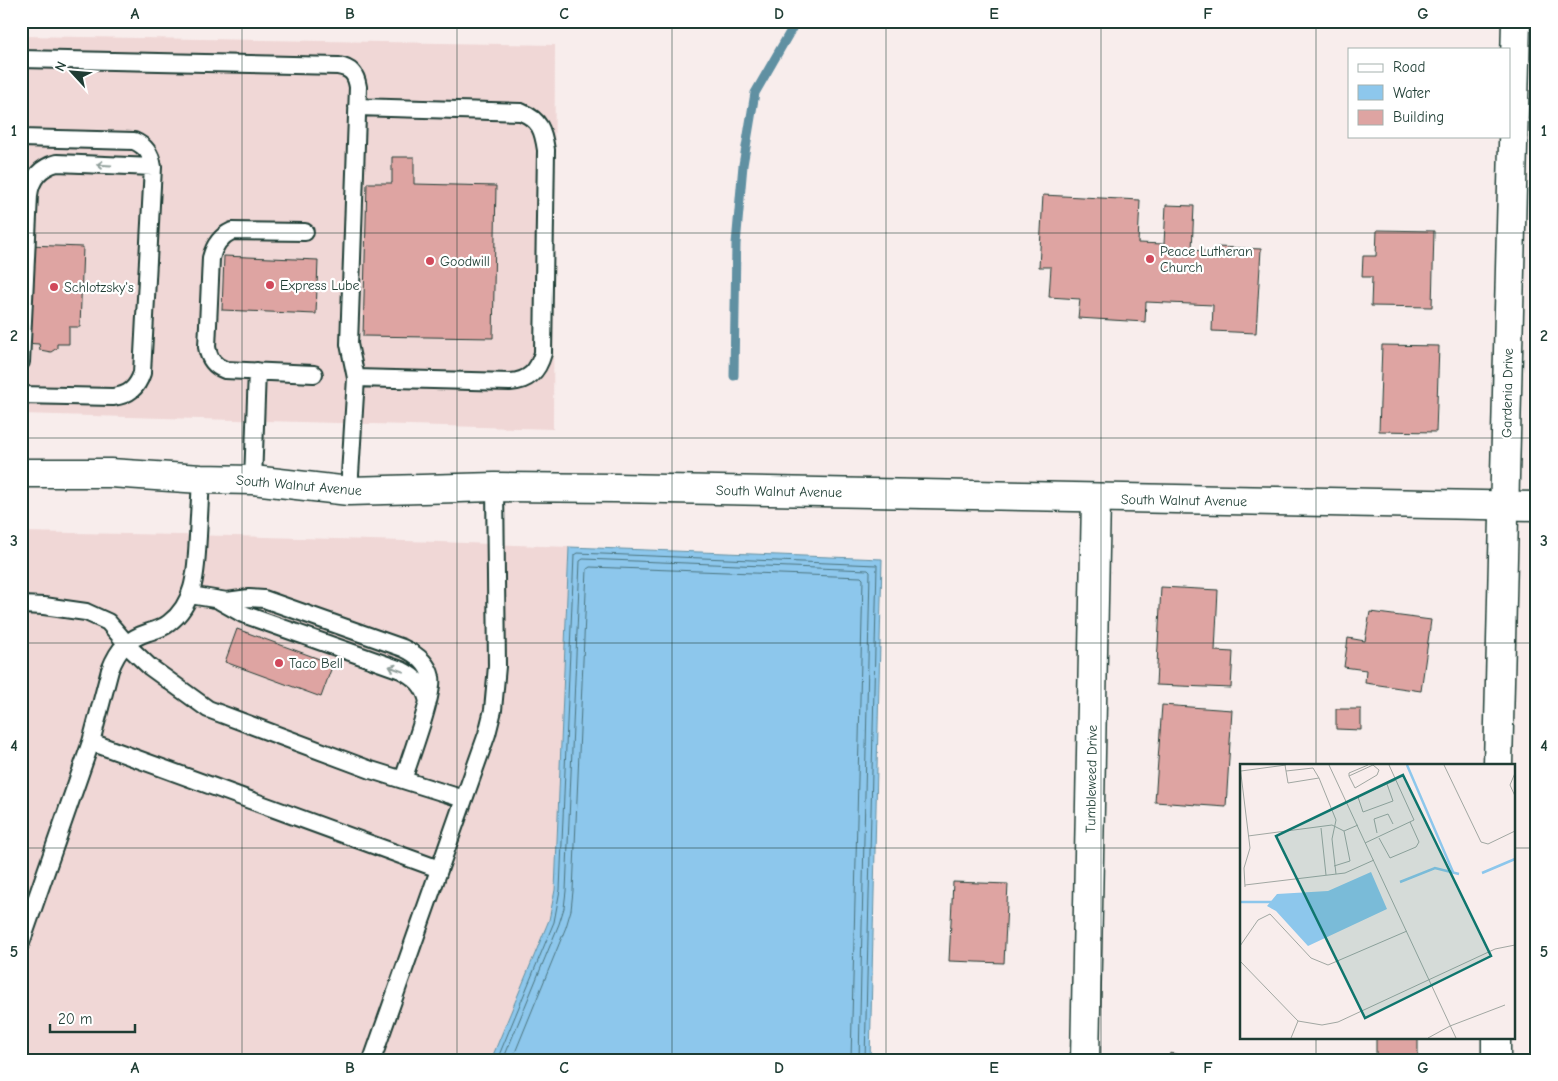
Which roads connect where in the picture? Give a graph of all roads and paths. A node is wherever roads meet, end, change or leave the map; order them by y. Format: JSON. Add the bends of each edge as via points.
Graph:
{"nodes":[{"id":1,"x":1516,"y":21,"type":"edge"},
{"id":2,"x":21,"y":59,"type":"edge"},
{"id":3,"x":357,"y":107,"type":"junction"},
{"id":4,"x":21,"y":138,"type":"edge"},
{"id":5,"x":153,"y":167,"type":"junction"},
{"id":6,"x":305,"y":232,"type":"dead end"},
{"id":7,"x":21,"y":362,"type":"edge"},
{"id":8,"x":257,"y":371,"type":"junction"},
{"id":9,"x":314,"y":374,"type":"dead end"},
{"id":10,"x":356,"y":378,"type":"junction"},
{"id":11,"x":21,"y":395,"type":"edge"},
{"id":12,"x":21,"y":473,"type":"edge"},
{"id":13,"x":201,"y":478,"type":"junction"},
{"id":14,"x":253,"y":480,"type":"junction"},
{"id":15,"x":495,"y":487,"type":"junction"},
{"id":16,"x":348,"y":491,"type":"junction"},
{"id":17,"x":1096,"y":498,"type":"junction"},
{"id":18,"x":1504,"y":505,"type":"junction"},
{"id":19,"x":1537,"y":506,"type":"edge"},
{"id":20,"x":190,"y":596,"type":"junction"},
{"id":21,"x":21,"y":605,"type":"edge"},
{"id":22,"x":127,"y":643,"type":"junction"},
{"id":23,"x":92,"y":742,"type":"junction"},
{"id":24,"x":1498,"y":764,"type":"edge"},
{"id":25,"x":403,"y":780,"type":"junction"},
{"id":26,"x":464,"y":799,"type":"junction"},
{"id":27,"x":439,"y":869,"type":"junction"},
{"id":28,"x":21,"y":943,"type":"edge"},
{"id":29,"x":1496,"y":1038,"type":"edge"},
{"id":30,"x":372,"y":1060,"type":"edge"},
{"id":31,"x":1085,"y":1060,"type":"edge"},
{"id":32,"x":1496,"y":1060,"type":"edge"}],
"edges":[{"from":1,"to":18,"type":"street","name":"Gardenia Drive"},
{"from":2,"to":3,"type":"lane","via":[[346,67],[357,79]]},
{"from":3,"to":10,"type":"lane","via":[[350,344]]},
{"from":3,"to":10,"type":"lane","via":[[521,112],[536,121],[546,150],[543,353],[537,368],[525,380],[510,382]]},
{"from":4,"to":5,"type":"lane","via":[[134,141],[150,153]]},
{"from":5,"to":7,"type":"lane","one_way":true,"via":[[58,162],[44,168],[32,180]]},
{"from":5,"to":11,"type":"lane","via":[[139,383],[124,396]]},
{"from":6,"to":8,"type":"lane","via":[[232,231],[225,234],[213,250],[208,355],[225,370]]},
{"from":8,"to":9,"type":"lane"},
{"from":8,"to":14,"type":"lane"},
{"from":10,"to":16,"type":"lane"},
{"from":12,"to":13,"type":"street","name":"South Walnut Avenue"},
{"from":13,"to":14,"type":"street","name":"South Walnut Avenue"},
{"from":13,"to":20,"type":"lane","via":[[196,568]]},
{"from":14,"to":16,"type":"street","name":"South Walnut Avenue"},
{"from":15,"to":16,"type":"street","name":"South Walnut Avenue"},
{"from":15,"to":17,"type":"street","name":"South Walnut Avenue"},
{"from":15,"to":26,"type":"lane","via":[[496,687],[487,734]]},
{"from":17,"to":18,"type":"street","name":"South Walnut Avenue"},
{"from":17,"to":31,"type":"street","name":"Tumbleweed Drive"},
{"from":18,"to":19,"type":"street","name":"South Walnut Avenue"},
{"from":18,"to":24,"type":"street","name":"Gardenia Drive"},
{"from":20,"to":22,"type":"lane","via":[[169,623]]},
{"from":20,"to":25,"type":"lane","via":[[217,600],[243,614],[414,677],[428,702]]},
{"from":21,"to":22,"type":"lane","via":[[86,612],[108,622]]},
{"from":22,"to":23,"type":"lane","via":[[120,649],[110,670]]},
{"from":22,"to":25,"type":"lane","via":[[150,667],[208,709]]},
{"from":23,"to":27,"type":"lane"},
{"from":23,"to":28,"type":"lane"},
{"from":25,"to":26,"type":"lane"},
{"from":26,"to":27,"type":"lane"},
{"from":27,"to":30,"type":"lane"},
{"from":29,"to":32,"type":"street"}]}
